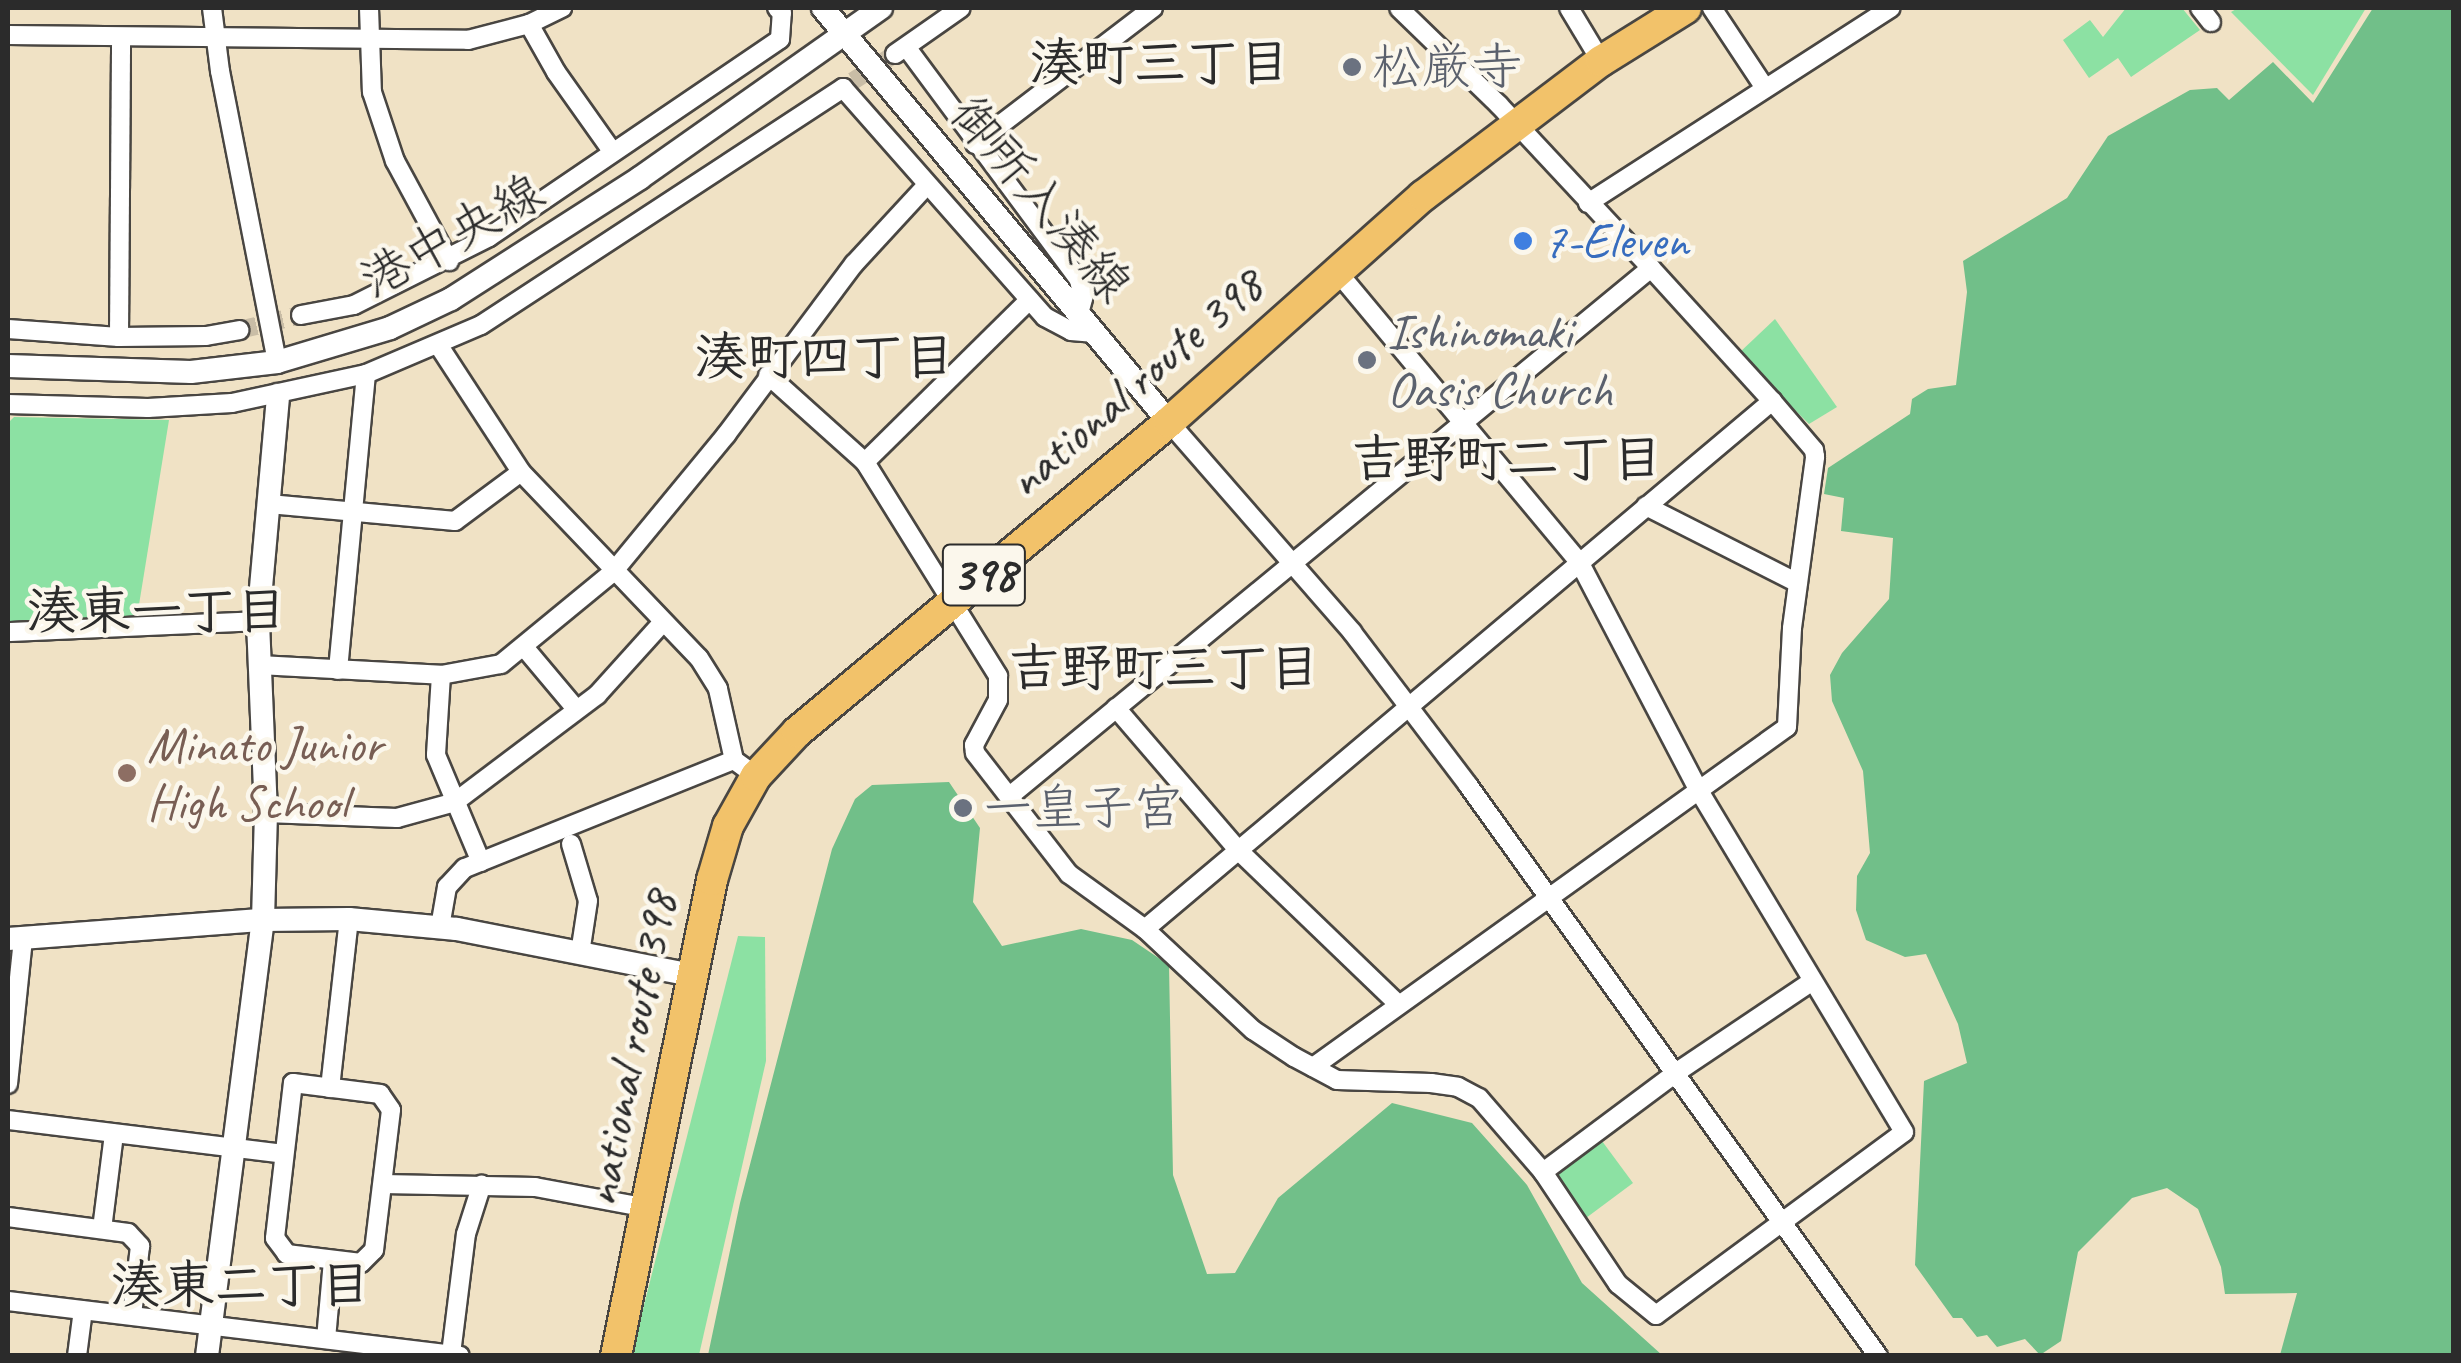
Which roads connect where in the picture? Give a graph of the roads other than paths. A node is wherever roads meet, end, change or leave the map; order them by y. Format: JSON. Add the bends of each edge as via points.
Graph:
{"nodes":[{"id":1,"x":212,"y":8,"type":"edge"},
{"id":2,"x":369,"y":8,"type":"edge"},
{"id":3,"x":562,"y":8,"type":"edge"},
{"id":4,"x":778,"y":8,"type":"edge"},
{"id":5,"x":823,"y":8,"type":"edge"},
{"id":6,"x":881,"y":8,"type":"edge"},
{"id":7,"x":961,"y":8,"type":"edge"},
{"id":8,"x":1153,"y":8,"type":"edge"},
{"id":9,"x":1399,"y":8,"type":"edge"},
{"id":10,"x":1569,"y":8,"type":"edge"},
{"id":11,"x":1686,"y":8,"type":"edge"},
{"id":12,"x":1712,"y":8,"type":"edge"},
{"id":13,"x":1891,"y":8,"type":"edge"},
{"id":14,"x":529,"y":24,"type":"junction"},
{"id":15,"x":844,"y":34,"type":"junction"},
{"id":16,"x":8,"y":35,"type":"edge"},
{"id":17,"x":122,"y":36,"type":"junction"},
{"id":18,"x":216,"y":38,"type":"junction"},
{"id":19,"x":368,"y":39,"type":"junction"},
{"id":20,"x":1601,"y":61,"type":"junction"},
{"id":21,"x":1764,"y":88,"type":"junction"},
{"id":22,"x":1518,"y":124,"type":"junction"},
{"id":23,"x":975,"y":144,"type":"junction"},
{"id":24,"x":612,"y":151,"type":"junction"},
{"id":25,"x":926,"y":186,"type":"junction"},
{"id":26,"x":1588,"y":203,"type":"junction"},
{"id":27,"x":449,"y":260,"type":"junction"},
{"id":28,"x":1651,"y":268,"type":"junction"},
{"id":29,"x":1336,"y":270,"type":"junction"},
{"id":30,"x":1029,"y":300,"type":"junction"},
{"id":31,"x":1079,"y":314,"type":"junction"},
{"id":32,"x":301,"y":316,"type":"tunnel mouth"},
{"id":33,"x":8,"y":330,"type":"edge"},
{"id":34,"x":239,"y":330,"type":"tunnel mouth"},
{"id":35,"x":1095,"y":333,"type":"junction"},
{"id":36,"x":120,"y":337,"type":"junction"},
{"id":37,"x":439,"y":346,"type":"junction"},
{"id":38,"x":277,"y":362,"type":"junction"},
{"id":39,"x":8,"y":366,"type":"edge"},
{"id":40,"x":366,"y":374,"type":"junction"},
{"id":41,"x":768,"y":374,"type":"junction"},
{"id":42,"x":278,"y":396,"type":"junction"},
{"id":43,"x":1772,"y":401,"type":"junction"},
{"id":44,"x":8,"y":404,"type":"edge"},
{"id":45,"x":1460,"y":421,"type":"junction"},
{"id":46,"x":1169,"y":422,"type":"junction"},
{"id":47,"x":865,"y":462,"type":"junction"},
{"id":48,"x":521,"y":472,"type":"junction"},
{"id":49,"x":269,"y":504,"type":"junction"},
{"id":50,"x":1646,"y":506,"type":"junction"},
{"id":51,"x":356,"y":511,"type":"junction"},
{"id":52,"x":1292,"y":563,"type":"junction"},
{"id":53,"x":1580,"y":563,"type":"junction"},
{"id":54,"x":613,"y":572,"type":"junction"},
{"id":55,"x":1798,"y":584,"type":"junction"},
{"id":56,"x":950,"y":602,"type":"junction"},
{"id":57,"x":258,"y":621,"type":"junction"},
{"id":58,"x":664,"y":622,"type":"junction"},
{"id":59,"x":8,"y":632,"type":"edge"},
{"id":60,"x":524,"y":647,"type":"junction"},
{"id":61,"x":259,"y":665,"type":"junction"},
{"id":62,"x":338,"y":670,"type":"junction"},
{"id":63,"x":442,"y":675,"type":"junction"},
{"id":64,"x":1407,"y":704,"type":"junction"},
{"id":65,"x":576,"y":708,"type":"junction"},
{"id":66,"x":1116,"y":708,"type":"junction"},
{"id":67,"x":745,"y":768,"type":"junction"},
{"id":68,"x":1699,"y":790,"type":"junction"},
{"id":69,"x":1012,"y":795,"type":"junction"},
{"id":70,"x":456,"y":802,"type":"junction"},
{"id":71,"x":266,"y":813,"type":"junction"},
{"id":72,"x":571,"y":844,"type":"dead end"},
{"id":73,"x":1238,"y":850,"type":"junction"},
{"id":74,"x":480,"y":862,"type":"junction"},
{"id":75,"x":1547,"y":896,"type":"junction"},
{"id":76,"x":349,"y":919,"type":"junction"},
{"id":77,"x":263,"y":920,"type":"junction"},
{"id":78,"x":440,"y":927,"type":"junction"},
{"id":79,"x":1145,"y":929,"type":"junction"},
{"id":80,"x":15,"y":939,"type":"edge"},
{"id":81,"x":580,"y":953,"type":"junction"},
{"id":82,"x":692,"y":975,"type":"junction"},
{"id":83,"x":1811,"y":982,"type":"junction"},
{"id":84,"x":1399,"y":1005,"type":"junction"},
{"id":85,"x":1313,"y":1067,"type":"junction"},
{"id":86,"x":1677,"y":1072,"type":"junction"},
{"id":87,"x":8,"y":1084,"type":"edge"},
{"id":88,"x":330,"y":1088,"type":"junction"},
{"id":89,"x":8,"y":1120,"type":"edge"},
{"id":90,"x":114,"y":1134,"type":"junction"},
{"id":91,"x":234,"y":1148,"type":"junction"},
{"id":92,"x":283,"y":1154,"type":"junction"},
{"id":93,"x":1543,"y":1172,"type":"junction"},
{"id":94,"x":383,"y":1184,"type":"junction"},
{"id":95,"x":482,"y":1184,"type":"junction"},
{"id":96,"x":647,"y":1208,"type":"junction"},
{"id":97,"x":8,"y":1217,"type":"edge"},
{"id":98,"x":1779,"y":1221,"type":"junction"},
{"id":99,"x":102,"y":1229,"type":"junction"},
{"id":100,"x":333,"y":1260,"type":"junction"},
{"id":101,"x":8,"y":1302,"type":"edge"},
{"id":102,"x":83,"y":1310,"type":"junction"},
{"id":103,"x":132,"y":1315,"type":"junction"},
{"id":104,"x":212,"y":1324,"type":"junction"},
{"id":105,"x":326,"y":1338,"type":"junction"},
{"id":106,"x":301,"y":1346,"type":"edge"},
{"id":107,"x":384,"y":1352,"type":"edge"},
{"id":108,"x":456,"y":1355,"type":"edge"},
{"id":109,"x":77,"y":1356,"type":"edge"},
{"id":110,"x":207,"y":1356,"type":"edge"},
{"id":111,"x":616,"y":1356,"type":"edge"},
{"id":112,"x":1878,"y":1356,"type":"edge"}],
"edges":[{"from":1,"to":18,"type":"street"},
{"from":2,"to":19,"type":"street"},
{"from":3,"to":14,"type":"street"},
{"from":4,"to":24,"type":"street","via":[[780,38]]},
{"from":5,"to":15,"type":"street","name":"御所入湊線"},
{"from":6,"to":15,"type":"street","name":"港中央線"},
{"from":7,"to":23,"type":"street","via":[[901,51]]},
{"from":8,"to":23,"type":"street"},
{"from":9,"to":22,"type":"street"},
{"from":10,"to":20,"type":"street"},
{"from":11,"to":20,"type":"highway","name":"national route 398","number":"398"},
{"from":12,"to":21,"type":"street"},
{"from":13,"to":21,"type":"street"},
{"from":14,"to":19,"type":"street","via":[[468,40]]},
{"from":14,"to":24,"type":"street"},
{"from":15,"to":31,"type":"street","name":"御所入湊線"},
{"from":15,"to":38,"type":"street","name":"港中央線","via":[[640,178],[451,299],[390,328]]},
{"from":16,"to":17,"type":"street"},
{"from":17,"to":18,"type":"street"},
{"from":17,"to":36,"type":"street"},
{"from":18,"to":19,"type":"street"},
{"from":18,"to":38,"type":"street"},
{"from":19,"to":27,"type":"street","via":[[372,92],[395,161]]},
{"from":20,"to":22,"type":"highway","name":"national route 398","number":"398"},
{"from":21,"to":26,"type":"street"},
{"from":22,"to":26,"type":"street"},
{"from":22,"to":29,"type":"highway","name":"national route 398","number":"398"},
{"from":23,"to":31,"type":"street","via":[[1079,280]]},
{"from":24,"to":27,"type":"street"},
{"from":25,"to":30,"type":"street"},
{"from":25,"to":37,"type":"street","via":[[848,84]]},
{"from":25,"to":41,"type":"street"},
{"from":26,"to":28,"type":"street"},
{"from":27,"to":32,"type":"street","via":[[354,304]]},
{"from":28,"to":43,"type":"street"},
{"from":28,"to":45,"type":"street"},
{"from":29,"to":45,"type":"street"},
{"from":29,"to":46,"type":"highway","name":"national route 398","number":"398"},
{"from":30,"to":35,"type":"street","via":[[1056,325]]},
{"from":30,"to":47,"type":"street"},
{"from":31,"to":35,"type":"street","name":"御所入湊線"},
{"from":33,"to":36,"type":"street"},
{"from":34,"to":36,"type":"street"},
{"from":35,"to":46,"type":"street","name":"御所入湊線"},
{"from":37,"to":40,"type":"street"},
{"from":37,"to":48,"type":"street"},
{"from":38,"to":39,"type":"street","name":"港中央線","via":[[191,372]]},
{"from":40,"to":42,"type":"street"},
{"from":40,"to":51,"type":"street"},
{"from":41,"to":47,"type":"street"},
{"from":41,"to":54,"type":"street"},
{"from":42,"to":44,"type":"street","via":[[148,408]]},
{"from":42,"to":49,"type":"street"},
{"from":43,"to":50,"type":"street"},
{"from":43,"to":55,"type":"street","via":[[1815,457]]},
{"from":45,"to":52,"type":"street"},
{"from":45,"to":53,"type":"street"},
{"from":46,"to":52,"type":"street"},
{"from":46,"to":56,"type":"highway","name":"national route 398","number":"398"},
{"from":47,"to":56,"type":"street"},
{"from":48,"to":51,"type":"street","via":[[454,521]]},
{"from":48,"to":54,"type":"street"},
{"from":49,"to":51,"type":"street"},
{"from":49,"to":57,"type":"street"},
{"from":50,"to":53,"type":"street"},
{"from":50,"to":55,"type":"street"},
{"from":51,"to":62,"type":"street"},
{"from":52,"to":64,"type":"street"},
{"from":52,"to":66,"type":"street"},
{"from":53,"to":64,"type":"street"},
{"from":53,"to":68,"type":"street"},
{"from":54,"to":58,"type":"street"},
{"from":54,"to":60,"type":"street"},
{"from":55,"to":68,"type":"street","via":[[1786,727]]},
{"from":56,"to":67,"type":"highway","name":"national route 398","number":"398"},
{"from":56,"to":69,"type":"street","via":[[998,676],[998,700],[975,753]]},
{"from":57,"to":59,"type":"street"},
{"from":57,"to":61,"type":"street"},
{"from":58,"to":65,"type":"street","via":[[597,695]]},
{"from":58,"to":67,"type":"street","via":[[718,689]]},
{"from":60,"to":63,"type":"street","via":[[489,669]]},
{"from":60,"to":65,"type":"street"},
{"from":61,"to":62,"type":"street"},
{"from":61,"to":71,"type":"street"},
{"from":62,"to":63,"type":"street"},
{"from":63,"to":70,"type":"street","via":[[436,755]]},
{"from":64,"to":73,"type":"street"},
{"from":64,"to":75,"type":"street"},
{"from":65,"to":70,"type":"street"},
{"from":66,"to":69,"type":"street"},
{"from":66,"to":73,"type":"street"},
{"from":67,"to":74,"type":"street"},
{"from":67,"to":82,"type":"highway","name":"national route 398","number":"398"},
{"from":68,"to":75,"type":"street"},
{"from":68,"to":83,"type":"street"},
{"from":69,"to":79,"type":"street","via":[[1068,874]]},
{"from":70,"to":71,"type":"street","via":[[396,818]]},
{"from":70,"to":74,"type":"street"},
{"from":71,"to":77,"type":"street"},
{"from":72,"to":81,"type":"street","via":[[588,900]]},
{"from":73,"to":79,"type":"street"},
{"from":73,"to":84,"type":"street"},
{"from":74,"to":78,"type":"street","via":[[447,887]]},
{"from":75,"to":84,"type":"street"},
{"from":75,"to":86,"type":"street"},
{"from":76,"to":77,"type":"street"},
{"from":76,"to":78,"type":"street"},
{"from":76,"to":88,"type":"street"},
{"from":77,"to":80,"type":"street"},
{"from":77,"to":91,"type":"street"},
{"from":78,"to":81,"type":"street"},
{"from":79,"to":85,"type":"street","via":[[1253,1030]]},
{"from":80,"to":87,"type":"street"},
{"from":81,"to":82,"type":"street"},
{"from":82,"to":96,"type":"highway","name":"national route 398","number":"398"},
{"from":83,"to":86,"type":"street"},
{"from":83,"to":98,"type":"street","via":[[1904,1132]]},
{"from":84,"to":85,"type":"street"},
{"from":85,"to":93,"type":"street","via":[[1362,1084],[1458,1087],[1495,1112]]},
{"from":86,"to":93,"type":"street"},
{"from":86,"to":98,"type":"street"},
{"from":88,"to":92,"type":"street","via":[[293,1083]]},
{"from":88,"to":94,"type":"street","via":[[380,1094],[392,1110]]},
{"from":89,"to":90,"type":"street"},
{"from":90,"to":91,"type":"street"},
{"from":90,"to":99,"type":"street"},
{"from":91,"to":92,"type":"street"},
{"from":91,"to":104,"type":"street"},
{"from":92,"to":100,"type":"street","via":[[275,1238],[287,1254]]},
{"from":93,"to":98,"type":"street","via":[[1618,1284],[1656,1315]]},
{"from":94,"to":95,"type":"street"},
{"from":94,"to":100,"type":"street","via":[[374,1250],[360,1262]]},
{"from":95,"to":96,"type":"street"},
{"from":95,"to":108,"type":"street","via":[[466,1234]]},
{"from":96,"to":111,"type":"highway","name":"national route 398","number":"398"},
{"from":97,"to":99,"type":"street"},
{"from":98,"to":112,"type":"street"},
{"from":99,"to":103,"type":"street","via":[[128,1232],[140,1246]]},
{"from":100,"to":105,"type":"street"},
{"from":101,"to":102,"type":"street"},
{"from":102,"to":103,"type":"street"},
{"from":102,"to":109,"type":"street"},
{"from":103,"to":104,"type":"street"},
{"from":104,"to":106,"type":"street"},
{"from":104,"to":110,"type":"street"},
{"from":105,"to":106,"type":"street"},
{"from":105,"to":107,"type":"street"},
{"from":107,"to":108,"type":"street"}]}
